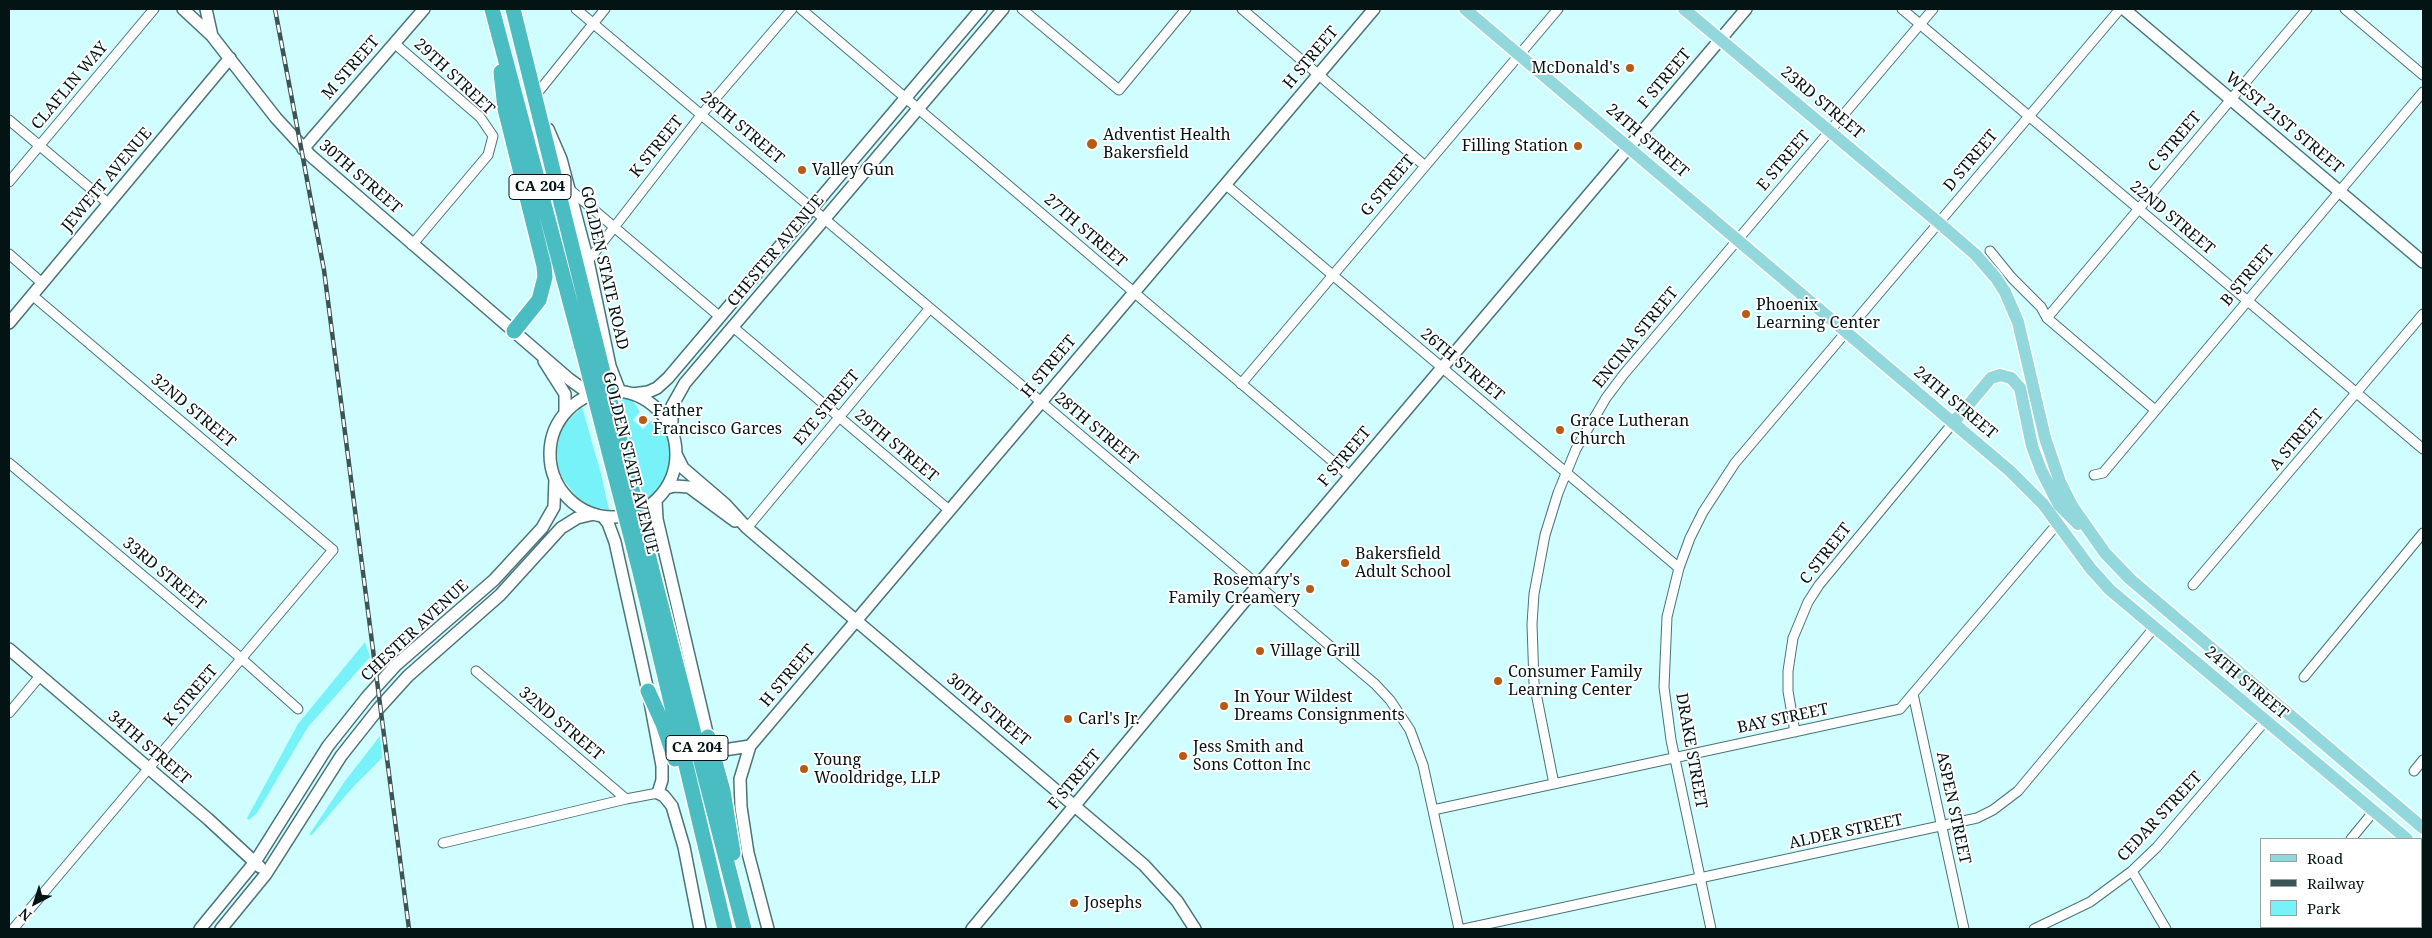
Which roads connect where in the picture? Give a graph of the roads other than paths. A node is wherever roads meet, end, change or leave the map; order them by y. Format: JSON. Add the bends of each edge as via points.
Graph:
{"nodes":[{"id":1,"x":154,"y":9,"type":"edge"},
{"id":2,"x":183,"y":9,"type":"edge"},
{"id":3,"x":206,"y":9,"type":"edge"},
{"id":4,"x":424,"y":9,"type":"edge"},
{"id":5,"x":492,"y":9,"type":"edge"},
{"id":6,"x":513,"y":9,"type":"edge"},
{"id":7,"x":576,"y":9,"type":"edge"},
{"id":8,"x":605,"y":9,"type":"edge"},
{"id":9,"x":792,"y":9,"type":"edge"},
{"id":10,"x":801,"y":9,"type":"edge"},
{"id":11,"x":981,"y":9,"type":"edge"},
{"id":12,"x":1003,"y":9,"type":"edge"},
{"id":13,"x":1022,"y":9,"type":"edge"},
{"id":14,"x":1186,"y":9,"type":"edge"},
{"id":15,"x":1242,"y":9,"type":"edge"},
{"id":16,"x":1374,"y":9,"type":"edge"},
{"id":17,"x":1465,"y":9,"type":"edge"},
{"id":18,"x":1558,"y":9,"type":"edge"},
{"id":19,"x":1684,"y":9,"type":"edge"},
{"id":20,"x":1746,"y":9,"type":"edge"},
{"id":21,"x":1902,"y":9,"type":"edge"},
{"id":22,"x":1933,"y":9,"type":"edge"},
{"id":23,"x":2122,"y":9,"type":"edge"},
{"id":24,"x":2307,"y":9,"type":"edge"},
{"id":25,"x":2345,"y":9,"type":"edge"},
{"id":26,"x":593,"y":22,"type":"junction"},
{"id":27,"x":1920,"y":24,"type":"junction"},
{"id":28,"x":497,"y":28,"type":"junction"},
{"id":29,"x":212,"y":36,"type":"junction"},
{"id":30,"x":1720,"y":39,"type":"junction"},
{"id":31,"x":394,"y":42,"type":"junction"},
{"id":32,"x":1519,"y":54,"type":"junction"},
{"id":33,"x":230,"y":58,"type":"junction"},
{"id":34,"x":1319,"y":73,"type":"junction"},
{"id":35,"x":2423,"y":75,"type":"edge"},
{"id":36,"x":2423,"y":92,"type":"edge"},
{"id":37,"x":535,"y":96,"type":"junction"},
{"id":38,"x":905,"y":97,"type":"junction"},
{"id":39,"x":2231,"y":99,"type":"junction"},
{"id":40,"x":918,"y":108,"type":"junction"},
{"id":41,"x":702,"y":114,"type":"junction"},
{"id":42,"x":2029,"y":116,"type":"junction"},
{"id":43,"x":9,"y":120,"type":"edge"},
{"id":44,"x":1829,"y":131,"type":"junction"},
{"id":45,"x":39,"y":146,"type":"junction"},
{"id":46,"x":1629,"y":146,"type":"junction"},
{"id":47,"x":303,"y":149,"type":"junction"},
{"id":48,"x":1425,"y":166,"type":"junction"},
{"id":49,"x":9,"y":182,"type":"edge"},
{"id":50,"x":1225,"y":184,"type":"junction"},
{"id":51,"x":568,"y":188,"type":"junction"},
{"id":52,"x":2339,"y":191,"type":"junction"},
{"id":53,"x":109,"y":204,"type":"junction"},
{"id":54,"x":812,"y":207,"type":"junction"},
{"id":55,"x":2138,"y":208,"type":"junction"},
{"id":56,"x":825,"y":218,"type":"junction"},
{"id":57,"x":1939,"y":223,"type":"junction"},
{"id":58,"x":613,"y":226,"type":"junction"},
{"id":59,"x":1736,"y":241,"type":"junction"},
{"id":60,"x":412,"y":245,"type":"junction"},
{"id":61,"x":1990,"y":251,"type":"dead end"},
{"id":62,"x":9,"y":254,"type":"edge"},
{"id":63,"x":588,"y":261,"type":"junction"},
{"id":64,"x":2423,"y":262,"type":"edge"},
{"id":65,"x":1332,"y":274,"type":"junction"},
{"id":66,"x":42,"y":283,"type":"junction"},
{"id":67,"x":1133,"y":293,"type":"junction"},
{"id":68,"x":32,"y":295,"type":"junction"},
{"id":69,"x":2247,"y":300,"type":"junction"},
{"id":70,"x":930,"y":308,"type":"junction"},
{"id":71,"x":2423,"y":314,"type":"edge"},
{"id":72,"x":719,"y":316,"type":"junction"},
{"id":73,"x":2047,"y":318,"type":"junction"},
{"id":74,"x":9,"y":323,"type":"edge"},
{"id":75,"x":733,"y":327,"type":"junction"},
{"id":76,"x":514,"y":331,"type":"junction"},
{"id":77,"x":1845,"y":332,"type":"junction"},
{"id":78,"x":589,"y":345,"type":"junction"},
{"id":79,"x":536,"y":350,"type":"junction"},
{"id":80,"x":1442,"y":367,"type":"junction"},
{"id":81,"x":1241,"y":384,"type":"junction"},
{"id":82,"x":620,"y":392,"type":"junction"},
{"id":83,"x":2356,"y":393,"type":"junction"},
{"id":84,"x":632,"y":394,"type":"junction"},
{"id":85,"x":591,"y":395,"type":"junction"},
{"id":86,"x":1041,"y":402,"type":"junction"},
{"id":87,"x":2155,"y":410,"type":"junction"},
{"id":88,"x":565,"y":413,"type":"junction"},
{"id":89,"x":838,"y":417,"type":"junction"},
{"id":90,"x":1953,"y":423,"type":"junction"},
{"id":91,"x":672,"y":431,"type":"junction"},
{"id":92,"x":2423,"y":449,"type":"edge"},
{"id":93,"x":677,"y":456,"type":"junction"},
{"id":94,"x":9,"y":464,"type":"edge"},
{"id":95,"x":1566,"y":472,"type":"junction"},
{"id":96,"x":2094,"y":475,"type":"dead end"},
{"id":97,"x":1350,"y":476,"type":"junction"},
{"id":98,"x":555,"y":478,"type":"junction"},
{"id":99,"x":667,"y":488,"type":"junction"},
{"id":100,"x":656,"y":501,"type":"junction"},
{"id":101,"x":949,"y":510,"type":"junction"},
{"id":102,"x":598,"y":516,"type":"junction"},
{"id":103,"x":2058,"y":523,"type":"junction"},
{"id":104,"x":747,"y":528,"type":"junction"},
{"id":105,"x":2423,"y":534,"type":"edge"},
{"id":106,"x":2092,"y":537,"type":"junction"},
{"id":107,"x":333,"y":550,"type":"joint"},
{"id":108,"x":1679,"y":568,"type":"junction"},
{"id":109,"x":646,"y":569,"type":"junction"},
{"id":110,"x":1258,"y":585,"type":"junction"},
{"id":111,"x":2193,"y":585,"type":"dead end"},
{"id":112,"x":856,"y":620,"type":"junction"},
{"id":113,"x":2154,"y":628,"type":"junction"},
{"id":114,"x":9,"y":649,"type":"edge"},
{"id":115,"x":242,"y":659,"type":"junction"},
{"id":116,"x":476,"y":671,"type":"dead end"},
{"id":117,"x":40,"y":676,"type":"junction"},
{"id":118,"x":2304,"y":677,"type":"dead end"},
{"id":119,"x":648,"y":691,"type":"junction"},
{"id":120,"x":1914,"y":694,"type":"junction"},
{"id":121,"x":298,"y":709,"type":"dead end"},
{"id":122,"x":9,"y":713,"type":"edge"},
{"id":123,"x":2266,"y":720,"type":"junction"},
{"id":124,"x":1795,"y":732,"type":"junction"},
{"id":125,"x":708,"y":737,"type":"junction"},
{"id":126,"x":750,"y":746,"type":"junction"},
{"id":127,"x":1674,"y":758,"type":"junction"},
{"id":128,"x":2423,"y":760,"type":"edge"},
{"id":129,"x":149,"y":768,"type":"junction"},
{"id":130,"x":2414,"y":771,"type":"dead end"},
{"id":131,"x":1554,"y":784,"type":"junction"},
{"id":132,"x":658,"y":793,"type":"junction"},
{"id":133,"x":626,"y":799,"type":"junction"},
{"id":134,"x":1075,"y":805,"type":"junction"},
{"id":135,"x":1433,"y":810,"type":"junction"},
{"id":136,"x":2374,"y":812,"type":"junction"},
{"id":137,"x":1942,"y":827,"type":"junction"},
{"id":138,"x":2423,"y":828,"type":"edge"},
{"id":139,"x":2352,"y":838,"type":"edge"},
{"id":140,"x":2406,"y":838,"type":"edge"},
{"id":141,"x":443,"y":843,"type":"dead end"},
{"id":142,"x":704,"y":843,"type":"junction"},
{"id":143,"x":255,"y":862,"type":"junction"},
{"id":144,"x":2132,"y":871,"type":"junction"},
{"id":145,"x":266,"y":874,"type":"junction"},
{"id":146,"x":1700,"y":878,"type":"junction"},
{"id":147,"x":13,"y":929,"type":"edge"},
{"id":148,"x":200,"y":929,"type":"edge"},
{"id":149,"x":222,"y":929,"type":"edge"},
{"id":150,"x":700,"y":929,"type":"edge"},
{"id":151,"x":725,"y":929,"type":"edge"},
{"id":152,"x":744,"y":929,"type":"edge"},
{"id":153,"x":768,"y":929,"type":"edge"},
{"id":154,"x":972,"y":929,"type":"edge"},
{"id":155,"x":1195,"y":929,"type":"edge"},
{"id":156,"x":1458,"y":929,"type":"edge"},
{"id":157,"x":1464,"y":929,"type":"edge"},
{"id":158,"x":1711,"y":929,"type":"edge"},
{"id":159,"x":1964,"y":929,"type":"edge"},
{"id":160,"x":2034,"y":929,"type":"edge"},
{"id":161,"x":2166,"y":929,"type":"edge"}],
"edges":[{"from":1,"to":45,"type":"street","name":"CLAFLIN WAY"},
{"from":2,"to":29,"type":"main road","name":"30TH STREET"},
{"from":3,"to":29,"type":"main road"},
{"from":4,"to":31,"type":"main road","name":"M STREET"},
{"from":5,"to":28,"type":"highway","name":"GOLDEN STATE AVENUE","number":"CA 204"},
{"from":6,"to":37,"type":"highway","name":"GOLDEN STATE AVENUE","number":"CA 204"},
{"from":7,"to":26,"type":"street","name":"28TH STREET"},
{"from":8,"to":26,"type":"street"},
{"from":9,"to":41,"type":"street","name":"K STREET"},
{"from":10,"to":38,"type":"street","name":"27TH STREET"},
{"from":11,"to":38,"type":"main road","name":"CHESTER AVENUE"},
{"from":12,"to":40,"type":"main road","name":"CHESTER AVENUE"},
{"from":13,"to":14,"type":"street","via":[[1118,90]]},
{"from":15,"to":34,"type":"street"},
{"from":16,"to":34,"type":"main road","name":"H STREET"},
{"from":17,"to":32,"type":"main road","name":"24TH STREET"},
{"from":18,"to":32,"type":"street","name":"G STREET"},
{"from":19,"to":30,"type":"main road","name":"23RD STREET"},
{"from":20,"to":30,"type":"main road","name":"F STREET"},
{"from":21,"to":27,"type":"street","name":"22ND STREET"},
{"from":22,"to":27,"type":"street","name":"E STREET"},
{"from":23,"to":39,"type":"main road","name":"WEST 21ST STREET"},
{"from":23,"to":42,"type":"street","name":"D STREET"},
{"from":24,"to":39,"type":"street","name":"C STREET"},
{"from":25,"to":35,"type":"street"},
{"from":26,"to":37,"type":"street"},
{"from":26,"to":41,"type":"street","name":"28TH STREET"},
{"from":27,"to":42,"type":"street","name":"22ND STREET"},
{"from":27,"to":44,"type":"street","name":"E STREET"},
{"from":28,"to":76,"type":"highway","via":[[505,109],[544,266],[539,300]]},
{"from":28,"to":78,"type":"highway","name":"GOLDEN STATE AVENUE","number":"CA 204"},
{"from":29,"to":33,"type":"main road","name":"30TH STREET"},
{"from":30,"to":44,"type":"main road","name":"23RD STREET"},
{"from":30,"to":46,"type":"main road","name":"F STREET"},
{"from":31,"to":47,"type":"main road","name":"M STREET"},
{"from":31,"to":60,"type":"street","name":"29TH STREET","via":[[480,117],[493,136],[488,155]]},
{"from":32,"to":46,"type":"main road","name":"24TH STREET"},
{"from":32,"to":48,"type":"street","name":"G STREET"},
{"from":33,"to":47,"type":"main road","name":"30TH STREET"},
{"from":33,"to":53,"type":"main road","name":"JEWETT AVENUE"},
{"from":34,"to":48,"type":"street"},
{"from":34,"to":50,"type":"main road","name":"H STREET"},
{"from":36,"to":52,"type":"street","name":"B STREET"},
{"from":37,"to":51,"type":"main road","name":"GOLDEN STATE ROAD","via":[[561,159]]},
{"from":37,"to":78,"type":"highway","name":"GOLDEN STATE AVENUE","number":"CA 204"},
{"from":38,"to":40,"type":"street","name":"27TH STREET"},
{"from":38,"to":54,"type":"main road","name":"CHESTER AVENUE"},
{"from":39,"to":52,"type":"main road","name":"WEST 21ST STREET"},
{"from":39,"to":55,"type":"street","name":"C STREET"},
{"from":40,"to":56,"type":"main road","name":"CHESTER AVENUE"},
{"from":40,"to":67,"type":"street","name":"27TH STREET"},
{"from":41,"to":54,"type":"street","name":"28TH STREET"},
{"from":41,"to":58,"type":"street","name":"K STREET"},
{"from":42,"to":55,"type":"street","name":"22ND STREET"},
{"from":42,"to":57,"type":"street","name":"D STREET"},
{"from":43,"to":45,"type":"street"},
{"from":44,"to":57,"type":"main road","name":"23RD STREET"},
{"from":44,"to":59,"type":"street","name":"E STREET"},
{"from":45,"to":49,"type":"street","name":"CLAFLIN WAY"},
{"from":45,"to":53,"type":"street"},
{"from":46,"to":59,"type":"main road","name":"24TH STREET"},
{"from":46,"to":80,"type":"main road","name":"F STREET"},
{"from":47,"to":60,"type":"main road","name":"30TH STREET"},
{"from":48,"to":65,"type":"street","name":"G STREET"},
{"from":50,"to":65,"type":"street","name":"26TH STREET"},
{"from":50,"to":67,"type":"main road","name":"H STREET"},
{"from":51,"to":58,"type":"street"},
{"from":51,"to":63,"type":"main road","name":"GOLDEN STATE ROAD"},
{"from":52,"to":64,"type":"main road","name":"WEST 21ST STREET"},
{"from":52,"to":69,"type":"street","name":"B STREET"},
{"from":53,"to":66,"type":"main road","name":"JEWETT AVENUE"},
{"from":54,"to":56,"type":"street","name":"28TH STREET"},
{"from":54,"to":72,"type":"main road","name":"CHESTER AVENUE"},
{"from":55,"to":69,"type":"street","name":"22ND STREET"},
{"from":55,"to":73,"type":"street","name":"C STREET"},
{"from":56,"to":70,"type":"street","name":"28TH STREET"},
{"from":56,"to":75,"type":"main road","name":"CHESTER AVENUE"},
{"from":57,"to":77,"type":"street","name":"D STREET"},
{"from":57,"to":106,"type":"main road","name":"24TH STREET","via":[[1984,264],[2013,308],[2051,458],[2072,506]]},
{"from":58,"to":63,"type":"street","name":"K STREET"},
{"from":58,"to":72,"type":"street"},
{"from":59,"to":77,"type":"main road","name":"24TH STREET"},
{"from":59,"to":95,"type":"street","name":"ENCINA STREET","via":[[1624,374],[1590,423]]},
{"from":60,"to":76,"type":"main road","name":"30TH STREET"},
{"from":61,"to":73,"type":"street","via":[[2041,307]]},
{"from":62,"to":66,"type":"street"},
{"from":63,"to":82,"type":"main road","name":"GOLDEN STATE ROAD","via":[[610,366]]},
{"from":65,"to":80,"type":"street","name":"26TH STREET"},
{"from":65,"to":81,"type":"street","name":"G STREET"},
{"from":66,"to":68,"type":"main road","name":"JEWETT AVENUE"},
{"from":67,"to":81,"type":"street","name":"27TH STREET"},
{"from":67,"to":86,"type":"main road","name":"H STREET"},
{"from":68,"to":74,"type":"main road","name":"JEWETT AVENUE"},
{"from":68,"to":107,"type":"street","name":"32ND STREET"},
{"from":69,"to":83,"type":"street","name":"22ND STREET"},
{"from":69,"to":87,"type":"street","name":"B STREET"},
{"from":70,"to":86,"type":"street","name":"28TH STREET"},
{"from":70,"to":89,"type":"street","name":"EYE STREET"},
{"from":71,"to":83,"type":"street","name":"A STREET"},
{"from":72,"to":84,"type":"main road","name":"CHESTER AVENUE","via":[[661,385],[648,392]]},
{"from":73,"to":87,"type":"street"},
{"from":75,"to":89,"type":"street","name":"29TH STREET"},
{"from":75,"to":91,"type":"main road","name":"CHESTER AVENUE","via":[[676,395],[670,417]]},
{"from":76,"to":79,"type":"main road","name":"30TH STREET"},
{"from":77,"to":90,"type":"main road","name":"24TH STREET"},
{"from":77,"to":108,"type":"street","name":"DRAKE STREET","via":[[1734,463],[1690,538]]},
{"from":78,"to":109,"type":"highway","name":"GOLDEN STATE AVENUE","number":"CA 204","bridge":true},
{"from":79,"to":85,"type":"main road","name":"30TH STREET"},
{"from":79,"to":88,"type":"main road","name":"30TH STREET","via":[[565,394]]},
{"from":80,"to":95,"type":"street","name":"26TH STREET"},
{"from":80,"to":97,"type":"main road","name":"F STREET"},
{"from":81,"to":97,"type":"street","name":"27TH STREET"},
{"from":82,"to":84,"type":"main road"},
{"from":82,"to":85,"type":"main road"},
{"from":83,"to":92,"type":"street","name":"22ND STREET"},
{"from":83,"to":111,"type":"street","name":"A STREET"},
{"from":84,"to":91,"type":"main road","via":[[652,404]]},
{"from":85,"to":88,"type":"main road"},
{"from":86,"to":101,"type":"main road","name":"H STREET"},
{"from":86,"to":110,"type":"street","name":"28TH STREET"},
{"from":87,"to":96,"type":"street","name":"B STREET","via":[[2103,473]]},
{"from":88,"to":98,"type":"main road","via":[[551,447]]},
{"from":89,"to":101,"type":"street","name":"29TH STREET"},
{"from":89,"to":104,"type":"street","name":"EYE STREET"},
{"from":90,"to":103,"type":"main road","name":"24TH STREET","via":[[2030,489]]},
{"from":90,"to":106,"type":"main road","via":[[1990,378],[2000,375],[2010,378],[2020,388],[2032,446],[2052,494]]},
{"from":90,"to":124,"type":"street","name":"C STREET","via":[[1808,602],[1794,638],[1788,671]]},
{"from":91,"to":93,"type":"main road"},
{"from":93,"to":99,"type":"main road"},
{"from":93,"to":104,"type":"main road","name":"30TH STREET","via":[[683,468]]},
{"from":94,"to":115,"type":"street","name":"33RD STREET"},
{"from":95,"to":108,"type":"street","name":"26TH STREET"},
{"from":95,"to":131,"type":"street","name":"ENCINA STREET","via":[[1544,535],[1532,624],[1534,683]]},
{"from":97,"to":110,"type":"main road","name":"F STREET"},
{"from":98,"to":102,"type":"main road","via":[[570,501]]},
{"from":98,"to":143,"type":"main road","name":"CHESTER AVENUE","via":[[554,508],[542,528],[494,580],[396,665],[367,697],[323,754]]},
{"from":99,"to":100,"type":"main road"},
{"from":99,"to":104,"type":"main road","name":"30TH STREET","via":[[689,487]]},
{"from":100,"to":102,"type":"main road","via":[[626,516]]},
{"from":100,"to":125,"type":"main road","via":[[657,519]]},
{"from":101,"to":112,"type":"main road","name":"H STREET"},
{"from":102,"to":119,"type":"main road","via":[[612,530]]},
{"from":102,"to":145,"type":"main road","name":"CHESTER AVENUE","via":[[576,518],[561,528],[506,589],[408,676],[331,771]]},
{"from":103,"to":113,"type":"main road","name":"24TH STREET","via":[[2099,579]]},
{"from":103,"to":120,"type":"street","name":"BAY STREET"},
{"from":104,"to":112,"type":"main road","name":"30TH STREET"},
{"from":105,"to":118,"type":"street"},
{"from":106,"to":138,"type":"main road","name":"24TH STREET","via":[[2130,579]]},
{"from":107,"to":115,"type":"street","name":"K STREET"},
{"from":108,"to":127,"type":"street","name":"DRAKE STREET","via":[[1667,617],[1663,664]]},
{"from":109,"to":142,"type":"highway","name":"GOLDEN STATE AVENUE","number":"CA 204"},
{"from":109,"to":152,"type":"highway","name":"GOLDEN STATE AVENUE","number":"CA 204"},
{"from":110,"to":134,"type":"main road","name":"F STREET"},
{"from":110,"to":135,"type":"street","name":"28TH STREET","via":[[1390,700],[1418,748]]},
{"from":112,"to":126,"type":"main road","name":"H STREET"},
{"from":112,"to":134,"type":"main road","name":"30TH STREET"},
{"from":113,"to":123,"type":"main road","name":"24TH STREET"},
{"from":113,"to":137,"type":"street","name":"ALDER STREET","via":[[2018,791],[1985,814]]},
{"from":114,"to":117,"type":"main road","name":"34TH STREET"},
{"from":115,"to":121,"type":"street","name":"33RD STREET"},
{"from":115,"to":129,"type":"street","name":"K STREET"},
{"from":116,"to":133,"type":"street","name":"32ND STREET"},
{"from":117,"to":122,"type":"street"},
{"from":117,"to":129,"type":"main road","name":"34TH STREET"},
{"from":119,"to":132,"type":"main road","via":[[662,766]]},
{"from":119,"to":142,"type":"highway","via":[[663,724]]},
{"from":120,"to":124,"type":"street","name":"BAY STREET","via":[[1900,709]]},
{"from":120,"to":137,"type":"street","name":"ASPEN STREET"},
{"from":123,"to":136,"type":"main road","name":"24TH STREET"},
{"from":123,"to":144,"type":"street","name":"CEDAR STREET","via":[[2157,847]]},
{"from":124,"to":127,"type":"street","name":"BAY STREET"},
{"from":125,"to":126,"type":"main road","via":[[717,748],[724,750]]},
{"from":125,"to":152,"type":"highway","via":[[723,791]]},
{"from":126,"to":153,"type":"main road","via":[[740,779],[742,807],[748,853]]},
{"from":127,"to":131,"type":"street","name":"BAY STREET"},
{"from":127,"to":146,"type":"street","name":"DRAKE STREET"},
{"from":128,"to":130,"type":"street"},
{"from":129,"to":143,"type":"main road","name":"34TH STREET"},
{"from":129,"to":147,"type":"street","name":"K STREET"},
{"from":131,"to":135,"type":"street","name":"BAY STREET"},
{"from":132,"to":133,"type":"street"},
{"from":132,"to":150,"type":"main road","via":[[672,806],[684,847]]},
{"from":133,"to":141,"type":"street"},
{"from":134,"to":154,"type":"main road","name":"F STREET"},
{"from":134,"to":155,"type":"main road","name":"30TH STREET","via":[[1162,882]]},
{"from":135,"to":156,"type":"street","name":"28TH STREET"},
{"from":136,"to":139,"type":"street"},
{"from":136,"to":140,"type":"main road","name":"24TH STREET"},
{"from":137,"to":146,"type":"street","name":"ALDER STREET"},
{"from":137,"to":159,"type":"street","name":"ASPEN STREET"},
{"from":142,"to":151,"type":"highway","name":"GOLDEN STATE AVENUE","number":"CA 204"},
{"from":143,"to":145,"type":"main road","name":"34TH STREET"},
{"from":143,"to":148,"type":"main road","name":"CHESTER AVENUE"},
{"from":144,"to":160,"type":"street","name":"CEDAR STREET","via":[[2090,902]]},
{"from":144,"to":161,"type":"street"},
{"from":145,"to":149,"type":"main road","name":"CHESTER AVENUE"},
{"from":146,"to":157,"type":"street","name":"ALDER STREET"},
{"from":146,"to":158,"type":"street","name":"DRAKE STREET"}]}
